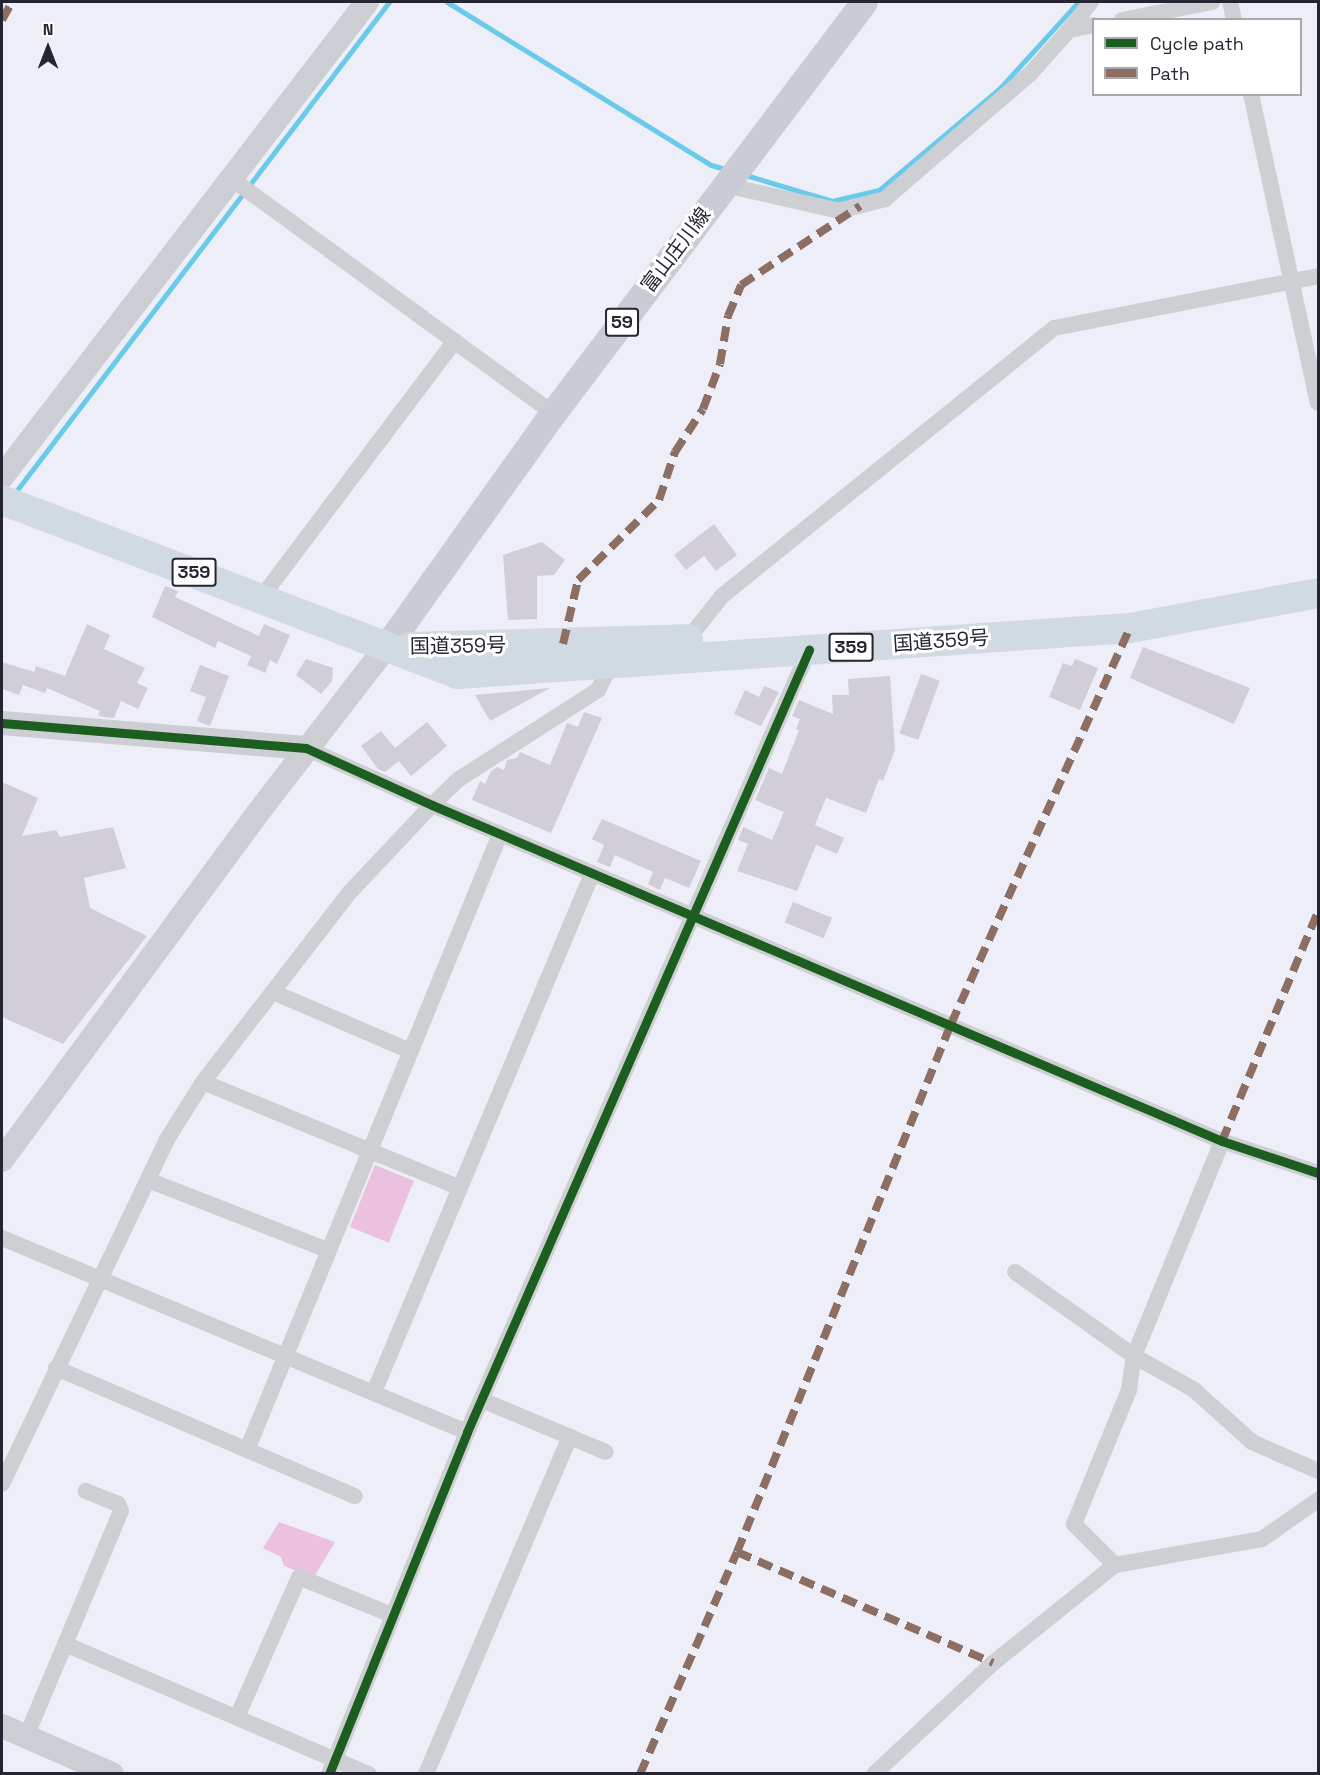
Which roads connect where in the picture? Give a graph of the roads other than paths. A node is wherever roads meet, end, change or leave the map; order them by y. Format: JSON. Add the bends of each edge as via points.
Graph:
{"nodes":[{"id":1,"x":367,"y":2,"type":"edge"},
{"id":2,"x":864,"y":2,"type":"edge"},
{"id":3,"x":1091,"y":2,"type":"edge"},
{"id":4,"x":1212,"y":2,"type":"edge"},
{"id":5,"x":1230,"y":2,"type":"edge"},
{"id":6,"x":1132,"y":18,"type":"edge"},
{"id":7,"x":1234,"y":18,"type":"edge"},
{"id":8,"x":1092,"y":25,"type":"edge"},
{"id":9,"x":1070,"y":30,"type":"junction"},
{"id":10,"x":1251,"y":96,"type":"edge"},
{"id":11,"x":232,"y":179,"type":"junction"},
{"id":12,"x":725,"y":185,"type":"junction"},
{"id":13,"x":1318,"y":276,"type":"edge"},
{"id":14,"x":1293,"y":281,"type":"junction"},
{"id":15,"x":455,"y":341,"type":"junction"},
{"id":16,"x":1318,"y":403,"type":"edge"},
{"id":17,"x":554,"y":413,"type":"junction"},
{"id":18,"x":2,"y":477,"type":"edge"},
{"id":19,"x":2,"y":500,"type":"edge"},
{"id":20,"x":1318,"y":575,"type":"edge"},
{"id":21,"x":1318,"y":592,"type":"edge"},
{"id":22,"x":261,"y":598,"type":"junction"},
{"id":23,"x":688,"y":639,"type":"junction"},
{"id":24,"x":386,"y":647,"type":"junction"},
{"id":25,"x":809,"y":650,"type":"junction"},
{"id":26,"x":611,"y":664,"type":"junction"},
{"id":27,"x":2,"y":723,"type":"edge"},
{"id":28,"x":306,"y":748,"type":"junction"},
{"id":29,"x":432,"y":806,"type":"junction"},
{"id":30,"x":500,"y":834,"type":"junction"},
{"id":31,"x":592,"y":874,"type":"junction"},
{"id":32,"x":692,"y":917,"type":"junction"},
{"id":33,"x":273,"y":992,"type":"junction"},
{"id":34,"x":410,"y":1051,"type":"junction"},
{"id":35,"x":203,"y":1082,"type":"junction"},
{"id":36,"x":1222,"y":1141,"type":"junction"},
{"id":37,"x":369,"y":1150,"type":"junction"},
{"id":38,"x":2,"y":1160,"type":"edge"},
{"id":39,"x":1318,"y":1173,"type":"edge"},
{"id":40,"x":148,"y":1180,"type":"junction"},
{"id":41,"x":460,"y":1188,"type":"junction"},
{"id":42,"x":2,"y":1238,"type":"edge"},
{"id":43,"x":328,"y":1250,"type":"junction"},
{"id":44,"x":1015,"y":1272,"type":"dead end"},
{"id":45,"x":101,"y":1277,"type":"junction"},
{"id":46,"x":285,"y":1353,"type":"junction"},
{"id":47,"x":1134,"y":1356,"type":"junction"},
{"id":48,"x":56,"y":1368,"type":"junction"},
{"id":49,"x":374,"y":1392,"type":"junction"},
{"id":50,"x":483,"y":1400,"type":"junction"},
{"id":51,"x":467,"y":1432,"type":"junction"},
{"id":52,"x":570,"y":1436,"type":"junction"},
{"id":53,"x":247,"y":1450,"type":"junction"},
{"id":54,"x":606,"y":1452,"type":"dead end"},
{"id":55,"x":1318,"y":1471,"type":"edge"},
{"id":56,"x":2,"y":1484,"type":"edge"},
{"id":57,"x":86,"y":1491,"type":"dead end"},
{"id":58,"x":355,"y":1496,"type":"dead end"},
{"id":59,"x":1318,"y":1500,"type":"edge"},
{"id":60,"x":1115,"y":1564,"type":"junction"},
{"id":61,"x":392,"y":1615,"type":"junction"},
{"id":62,"x":64,"y":1644,"type":"junction"},
{"id":63,"x":237,"y":1717,"type":"junction"},
{"id":64,"x":2,"y":1726,"type":"edge"},
{"id":65,"x":26,"y":1737,"type":"junction"},
{"id":66,"x":331,"y":1766,"type":"edge"},
{"id":67,"x":112,"y":1773,"type":"edge"},
{"id":68,"x":369,"y":1773,"type":"edge"},
{"id":69,"x":426,"y":1773,"type":"edge"},
{"id":70,"x":874,"y":1773,"type":"edge"}],
"edges":[{"from":1,"to":11,"type":"street"},
{"from":2,"to":12,"type":"main road","name":"富山庄川線","number":"59"},
{"from":3,"to":9,"type":"street"},
{"from":4,"to":6,"type":"street"},
{"from":5,"to":7,"type":"street"},
{"from":8,"to":9,"type":"street"},
{"from":9,"to":12,"type":"street","via":[[1030,74],[885,199],[839,211]]},
{"from":10,"to":14,"type":"street"},
{"from":11,"to":15,"type":"street"},
{"from":11,"to":18,"type":"street"},
{"from":12,"to":17,"type":"main road","name":"富山庄川線","number":"59"},
{"from":13,"to":14,"type":"street"},
{"from":14,"to":16,"type":"street"},
{"from":14,"to":23,"type":"street","via":[[1054,328],[722,596]]},
{"from":15,"to":17,"type":"street"},
{"from":15,"to":22,"type":"street"},
{"from":17,"to":24,"type":"main road","name":"富山庄川線","number":"59"},
{"from":19,"to":22,"type":"highway","name":"国道359号","number":"359"},
{"from":20,"to":23,"type":"highway","name":"国道359号","number":"359","via":[[1129,610]]},
{"from":21,"to":25,"type":"highway","name":"国道359号","number":"359","via":[[1130,628]]},
{"from":22,"to":24,"type":"highway","name":"国道359号","number":"359"},
{"from":23,"to":24,"type":"highway","name":"国道359号","number":"359"},
{"from":24,"to":26,"type":"highway","name":"国道359号","number":"359","via":[[458,674]]},
{"from":24,"to":28,"type":"street"},
{"from":25,"to":26,"type":"highway","name":"国道359号","number":"359"},
{"from":25,"to":32,"type":"street"},
{"from":26,"to":29,"type":"street","via":[[598,690],[459,779]]},
{"from":27,"to":28,"type":"street"},
{"from":28,"to":29,"type":"street"},
{"from":28,"to":38,"type":"street"},
{"from":29,"to":30,"type":"street"},
{"from":29,"to":33,"type":"street","via":[[350,892]]},
{"from":30,"to":31,"type":"street"},
{"from":30,"to":34,"type":"street"},
{"from":31,"to":32,"type":"street"},
{"from":31,"to":41,"type":"street"},
{"from":32,"to":36,"type":"street"},
{"from":32,"to":50,"type":"street"},
{"from":33,"to":34,"type":"street"},
{"from":33,"to":35,"type":"street"},
{"from":34,"to":37,"type":"street"},
{"from":35,"to":37,"type":"street"},
{"from":35,"to":40,"type":"street"},
{"from":36,"to":39,"type":"street"},
{"from":36,"to":47,"type":"street"},
{"from":37,"to":41,"type":"street"},
{"from":37,"to":43,"type":"street"},
{"from":40,"to":43,"type":"street"},
{"from":40,"to":45,"type":"street"},
{"from":41,"to":49,"type":"street"},
{"from":42,"to":45,"type":"street"},
{"from":43,"to":46,"type":"street"},
{"from":44,"to":47,"type":"street"},
{"from":45,"to":46,"type":"street"},
{"from":45,"to":48,"type":"street"},
{"from":46,"to":49,"type":"street"},
{"from":46,"to":53,"type":"street"},
{"from":47,"to":55,"type":"street","via":[[1193,1389],[1252,1442]]},
{"from":47,"to":60,"type":"street","via":[[1129,1390],[1074,1524]]},
{"from":48,"to":53,"type":"street"},
{"from":48,"to":56,"type":"street"},
{"from":49,"to":51,"type":"street"},
{"from":50,"to":51,"type":"street"},
{"from":50,"to":52,"type":"street"},
{"from":51,"to":61,"type":"street"},
{"from":52,"to":54,"type":"street"},
{"from":52,"to":69,"type":"street"},
{"from":53,"to":58,"type":"street"},
{"from":57,"to":62,"type":"street","via":[[118,1504],[121,1511]]},
{"from":59,"to":60,"type":"street","via":[[1262,1539]]},
{"from":60,"to":70,"type":"street","via":[[993,1663]]},
{"from":61,"to":63,"type":"street","via":[[299,1577]]},
{"from":61,"to":66,"type":"street"},
{"from":62,"to":63,"type":"street"},
{"from":62,"to":65,"type":"street"},
{"from":63,"to":66,"type":"street"},
{"from":64,"to":65,"type":"street"},
{"from":65,"to":67,"type":"street"},
{"from":66,"to":68,"type":"street"}]}
